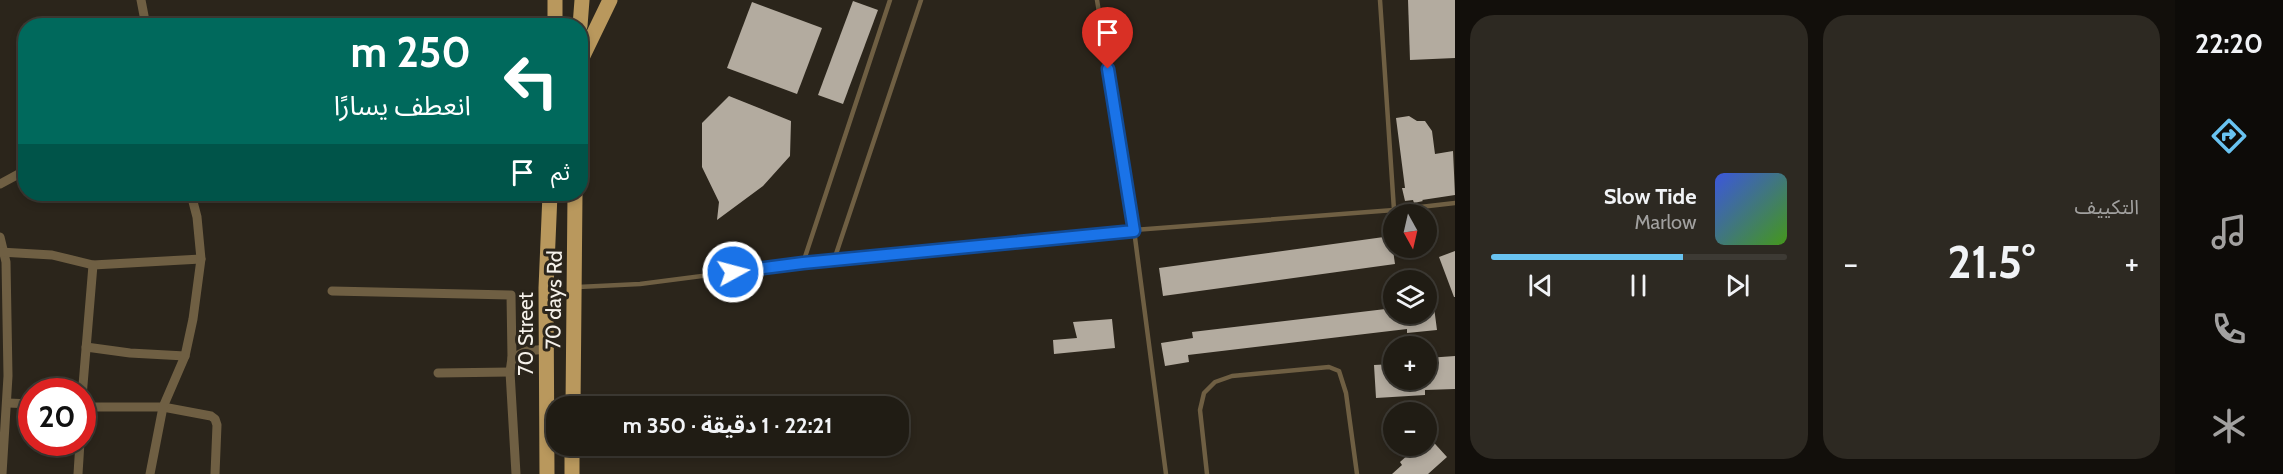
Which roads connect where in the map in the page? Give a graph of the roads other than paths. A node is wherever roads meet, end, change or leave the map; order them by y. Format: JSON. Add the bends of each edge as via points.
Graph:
{"nodes":[{"id":1,"x":141,"y":0,"type":"edge"},
{"id":2,"x":555,"y":0,"type":"edge"},
{"id":3,"x":582,"y":0,"type":"edge"},
{"id":4,"x":610,"y":0,"type":"edge"},
{"id":5,"x":890,"y":0,"type":"edge"},
{"id":6,"x":921,"y":0,"type":"edge"},
{"id":7,"x":1097,"y":0,"type":"edge"},
{"id":8,"x":1380,"y":0,"type":"edge"},
{"id":9,"x":144,"y":18,"type":"edge"},
{"id":10,"x":555,"y":18,"type":"edge"},
{"id":11,"x":581,"y":18,"type":"edge"},
{"id":12,"x":588,"y":45,"type":"edge"},
{"id":13,"x":18,"y":174,"type":"edge"},
{"id":14,"x":0,"y":184,"type":"edge"},
{"id":15,"x":193,"y":201,"type":"edge"},
{"id":16,"x":550,"y":201,"type":"edge"},
{"id":17,"x":575,"y":201,"type":"edge"},
{"id":18,"x":1455,"y":203,"type":"edge"},
{"id":19,"x":1394,"y":204,"type":"edge"},
{"id":20,"x":1437,"y":205,"type":"edge"},
{"id":21,"x":1383,"y":211,"type":"edge"},
{"id":22,"x":1134,"y":231,"type":"junction"},
{"id":23,"x":0,"y":237,"type":"edge"},
{"id":24,"x":2,"y":252,"type":"edge"},
{"id":25,"x":201,"y":259,"type":"junction"},
{"id":26,"x":834,"y":260,"type":"junction"},
{"id":27,"x":803,"y":263,"type":"junction"},
{"id":28,"x":93,"y":265,"type":"junction"},
{"id":29,"x":575,"y":287,"type":"junction"},
{"id":30,"x":332,"y":291,"type":"dead end"},
{"id":31,"x":86,"y":347,"type":"junction"},
{"id":32,"x":547,"y":349,"type":"junction"},
{"id":33,"x":185,"y":356,"type":"junction"},
{"id":34,"x":512,"y":358,"type":"junction"},
{"id":35,"x":510,"y":372,"type":"junction"},
{"id":36,"x":438,"y":373,"type":"dead end"},
{"id":37,"x":4,"y":376,"type":"edge"},
{"id":38,"x":84,"y":378,"type":"edge"},
{"id":39,"x":573,"y":396,"type":"edge"},
{"id":40,"x":8,"y":403,"type":"junction"},
{"id":41,"x":18,"y":403,"type":"edge"},
{"id":42,"x":163,"y":406,"type":"junction"},
{"id":43,"x":96,"y":407,"type":"edge"},
{"id":44,"x":2,"y":449,"type":"edge"},
{"id":45,"x":79,"y":456,"type":"edge"},
{"id":46,"x":572,"y":456,"type":"edge"},
{"id":47,"x":2,"y":474,"type":"edge"},
{"id":48,"x":78,"y":474,"type":"edge"},
{"id":49,"x":150,"y":474,"type":"edge"},
{"id":50,"x":215,"y":474,"type":"edge"},
{"id":51,"x":516,"y":474,"type":"edge"},
{"id":52,"x":547,"y":474,"type":"edge"},
{"id":53,"x":572,"y":474,"type":"edge"},
{"id":54,"x":1166,"y":474,"type":"edge"},
{"id":55,"x":1208,"y":474,"type":"edge"},
{"id":56,"x":1357,"y":474,"type":"edge"}],
"edges":[{"from":1,"to":9,"type":"street"},
{"from":2,"to":10,"type":"main road"},
{"from":3,"to":11,"type":"main road"},
{"from":4,"to":12,"type":"main road"},
{"from":5,"to":27,"type":"lane"},
{"from":6,"to":26,"type":"lane"},
{"from":7,"to":22,"type":"lane"},
{"from":8,"to":19,"type":"lane"},
{"from":13,"to":14,"type":"street"},
{"from":15,"to":25,"type":"street"},
{"from":16,"to":32,"type":"main road","name":"70 Street"},
{"from":17,"to":29,"type":"main road","name":"70 days Rd"},
{"from":18,"to":20,"type":"lane"},
{"from":21,"to":22,"type":"lane"},
{"from":22,"to":26,"type":"lane"},
{"from":22,"to":54,"type":"lane"},
{"from":23,"to":24,"type":"street"},
{"from":24,"to":28,"type":"street","via":[[52,255]]},
{"from":24,"to":37,"type":"street","via":[[6,262]]},
{"from":25,"to":28,"type":"street"},
{"from":25,"to":33,"type":"street"},
{"from":26,"to":27,"type":"lane"},
{"from":27,"to":29,"type":"lane","via":[[640,284]]},
{"from":28,"to":31,"type":"street"},
{"from":29,"to":39,"type":"main road","name":"70 days Rd"},
{"from":30,"to":34,"type":"street","via":[[511,295]]},
{"from":31,"to":33,"type":"street"},
{"from":31,"to":38,"type":"street"},
{"from":32,"to":34,"type":"street","via":[[526,351]]},
{"from":32,"to":52,"type":"main road","name":"70 Street"},
{"from":33,"to":42,"type":"street"},
{"from":34,"to":35,"type":"street"},
{"from":35,"to":36,"type":"street"},
{"from":35,"to":51,"type":"street"},
{"from":37,"to":40,"type":"street"},
{"from":40,"to":41,"type":"street"},
{"from":40,"to":44,"type":"street"},
{"from":42,"to":43,"type":"street"},
{"from":42,"to":49,"type":"street"},
{"from":42,"to":50,"type":"street","via":[[215,419]]},
{"from":44,"to":47,"type":"street"},
{"from":45,"to":48,"type":"street"},
{"from":46,"to":53,"type":"main road"},
{"from":55,"to":56,"type":"lane","via":[[1200,410],[1204,393],[1215,382],[1232,376],[1329,367],[1339,371],[1346,393]]}]}
